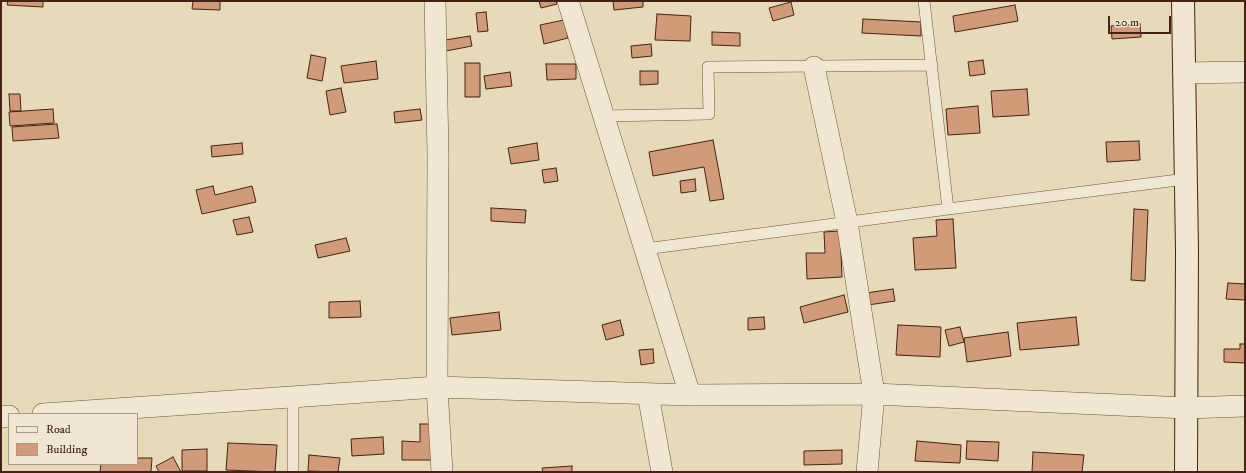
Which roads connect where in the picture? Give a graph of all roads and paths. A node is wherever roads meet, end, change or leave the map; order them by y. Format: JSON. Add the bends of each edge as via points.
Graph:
{"nodes":[{"id":1,"x":435,"y":1,"type":"edge"},
{"id":2,"x":568,"y":1,"type":"edge"},
{"id":3,"x":924,"y":1,"type":"edge"},
{"id":4,"x":1183,"y":1,"type":"edge"},
{"id":5,"x":932,"y":65,"type":"junction"},
{"id":6,"x":814,"y":67,"type":"junction"},
{"id":7,"x":1245,"y":72,"type":"edge"},
{"id":8,"x":1184,"y":73,"type":"junction"},
{"id":9,"x":604,"y":116,"type":"junction"},
{"id":10,"x":1186,"y":179,"type":"junction"},
{"id":11,"x":948,"y":209,"type":"junction"},
{"id":12,"x":847,"y":222,"type":"junction"},
{"id":13,"x":645,"y":249,"type":"junction"},
{"id":14,"x":437,"y":387,"type":"junction"},
{"id":15,"x":648,"y":394,"type":"junction"},
{"id":16,"x":874,"y":394,"type":"junction"},
{"id":17,"x":690,"y":396,"type":"junction"},
{"id":18,"x":293,"y":397,"type":"junction"},
{"id":19,"x":1245,"y":406,"type":"edge"},
{"id":20,"x":1186,"y":408,"type":"junction"},
{"id":21,"x":58,"y":413,"type":"edge"},
{"id":22,"x":293,"y":472,"type":"edge"},
{"id":23,"x":442,"y":472,"type":"edge"},
{"id":24,"x":662,"y":472,"type":"edge"},
{"id":25,"x":867,"y":472,"type":"edge"},
{"id":26,"x":1186,"y":472,"type":"edge"}],
"edges":[{"from":1,"to":14,"type":"street","via":[[438,155]]},
{"from":2,"to":9,"type":"street"},
{"from":3,"to":5,"type":"lane"},
{"from":4,"to":8,"type":"street"},
{"from":5,"to":6,"type":"lane"},
{"from":5,"to":11,"type":"lane"},
{"from":6,"to":9,"type":"lane","via":[[708,68],[709,114]]},
{"from":6,"to":12,"type":"street"},
{"from":7,"to":8,"type":"street"},
{"from":8,"to":10,"type":"street"},
{"from":9,"to":13,"type":"street"},
{"from":10,"to":11,"type":"lane"},
{"from":10,"to":20,"type":"street"},
{"from":11,"to":12,"type":"lane"},
{"from":12,"to":13,"type":"lane"},
{"from":12,"to":16,"type":"street"},
{"from":13,"to":17,"type":"street"},
{"from":14,"to":15,"type":"street"},
{"from":14,"to":18,"type":"street"},
{"from":14,"to":23,"type":"street"},
{"from":15,"to":17,"type":"street"},
{"from":15,"to":24,"type":"street"},
{"from":16,"to":17,"type":"street"},
{"from":16,"to":20,"type":"street"},
{"from":16,"to":25,"type":"street"},
{"from":18,"to":21,"type":"street"},
{"from":18,"to":22,"type":"lane"},
{"from":19,"to":20,"type":"street"},
{"from":20,"to":26,"type":"street"}]}
